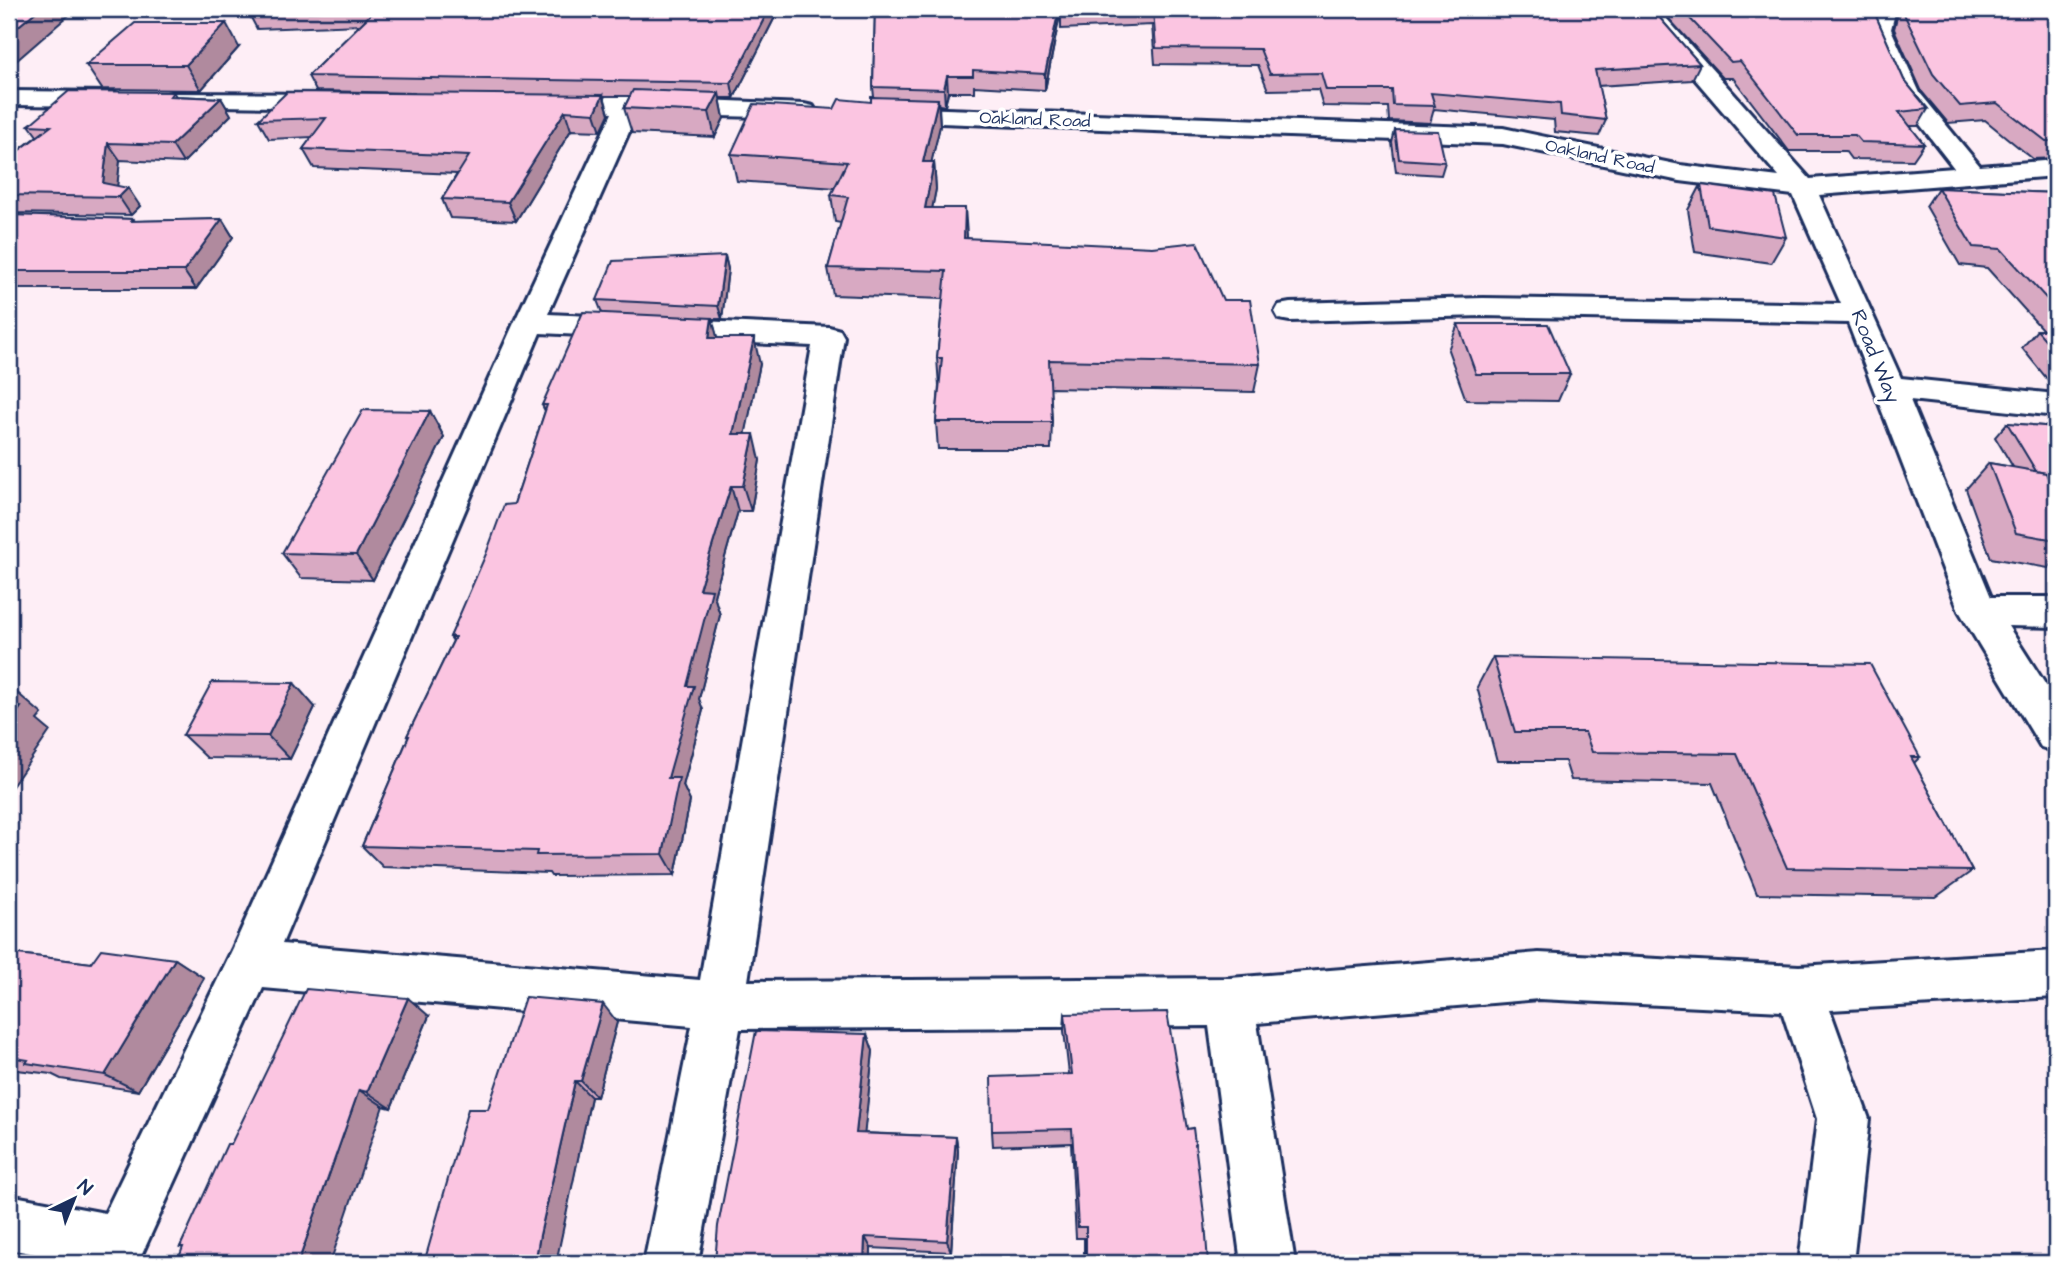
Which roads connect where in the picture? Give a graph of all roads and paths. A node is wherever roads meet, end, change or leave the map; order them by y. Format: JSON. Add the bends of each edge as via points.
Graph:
{"nodes":[{"id":1,"x":1646,"y":9,"type":"edge"},
{"id":2,"x":1885,"y":9,"type":"edge"},
{"id":3,"x":9,"y":98,"type":"edge"},
{"id":4,"x":353,"y":102,"type":"edge"},
{"id":5,"x":532,"y":103,"type":"edge"},
{"id":6,"x":629,"y":104,"type":"junction"},
{"id":7,"x":823,"y":111,"type":"edge"},
{"id":8,"x":864,"y":113,"type":"edge"},
{"id":9,"x":2056,"y":167,"type":"edge"},
{"id":10,"x":1973,"y":176,"type":"junction"},
{"id":11,"x":1803,"y":188,"type":"junction"},
{"id":12,"x":1290,"y":312,"type":"dead end"},
{"id":13,"x":1860,"y":314,"type":"junction"},
{"id":14,"x":529,"y":323,"type":"junction"},
{"id":15,"x":1889,"y":387,"type":"junction"},
{"id":16,"x":2056,"y":405,"type":"edge"},
{"id":17,"x":1978,"y":611,"type":"junction"},
{"id":18,"x":2056,"y":612,"type":"edge"},
{"id":19,"x":2056,"y":735,"type":"edge"},
{"id":20,"x":250,"y":964,"type":"junction"},
{"id":21,"x":2056,"y":974,"type":"edge"},
{"id":22,"x":1798,"y":989,"type":"junction"},
{"id":23,"x":1230,"y":1002,"type":"junction"},
{"id":24,"x":720,"y":1006,"type":"junction"},
{"id":25,"x":9,"y":1222,"type":"edge"},
{"id":26,"x":115,"y":1253,"type":"edge"},
{"id":27,"x":671,"y":1263,"type":"edge"},
{"id":28,"x":1268,"y":1263,"type":"edge"},
{"id":29,"x":1826,"y":1263,"type":"edge"}],
"edges":[{"from":1,"to":11,"type":"street","name":"Road Way"},
{"from":2,"to":10,"type":"street","via":[[1880,29],[1909,95]]},
{"from":3,"to":4,"type":"street"},
{"from":5,"to":6,"type":"street"},
{"from":6,"to":7,"type":"street"},
{"from":6,"to":14,"type":"street"},
{"from":8,"to":11,"type":"street","name":"Oakland Road","via":[[1503,135],[1679,173]]},
{"from":9,"to":10,"type":"street","name":"Oakland Road"},
{"from":10,"to":11,"type":"street","name":"Oakland Road"},
{"from":11,"to":13,"type":"street","name":"Road Way"},
{"from":12,"to":13,"type":"street","via":[[1483,307]]},
{"from":13,"to":15,"type":"street","name":"Road Way"},
{"from":14,"to":20,"type":"street"},
{"from":14,"to":24,"type":"street","via":[[829,337]]},
{"from":15,"to":16,"type":"street"},
{"from":15,"to":17,"type":"street","name":"Road Way"},
{"from":17,"to":18,"type":"street"},
{"from":17,"to":19,"type":"street","name":"Road Way"},
{"from":20,"to":24,"type":"street"},
{"from":20,"to":26,"type":"street"},
{"from":21,"to":22,"type":"street"},
{"from":22,"to":23,"type":"street","via":[[1539,976]]},
{"from":22,"to":29,"type":"street","via":[[1843,1119]]},
{"from":23,"to":24,"type":"street"},
{"from":23,"to":28,"type":"street"},
{"from":24,"to":27,"type":"street"},
{"from":25,"to":26,"type":"street"}]}
